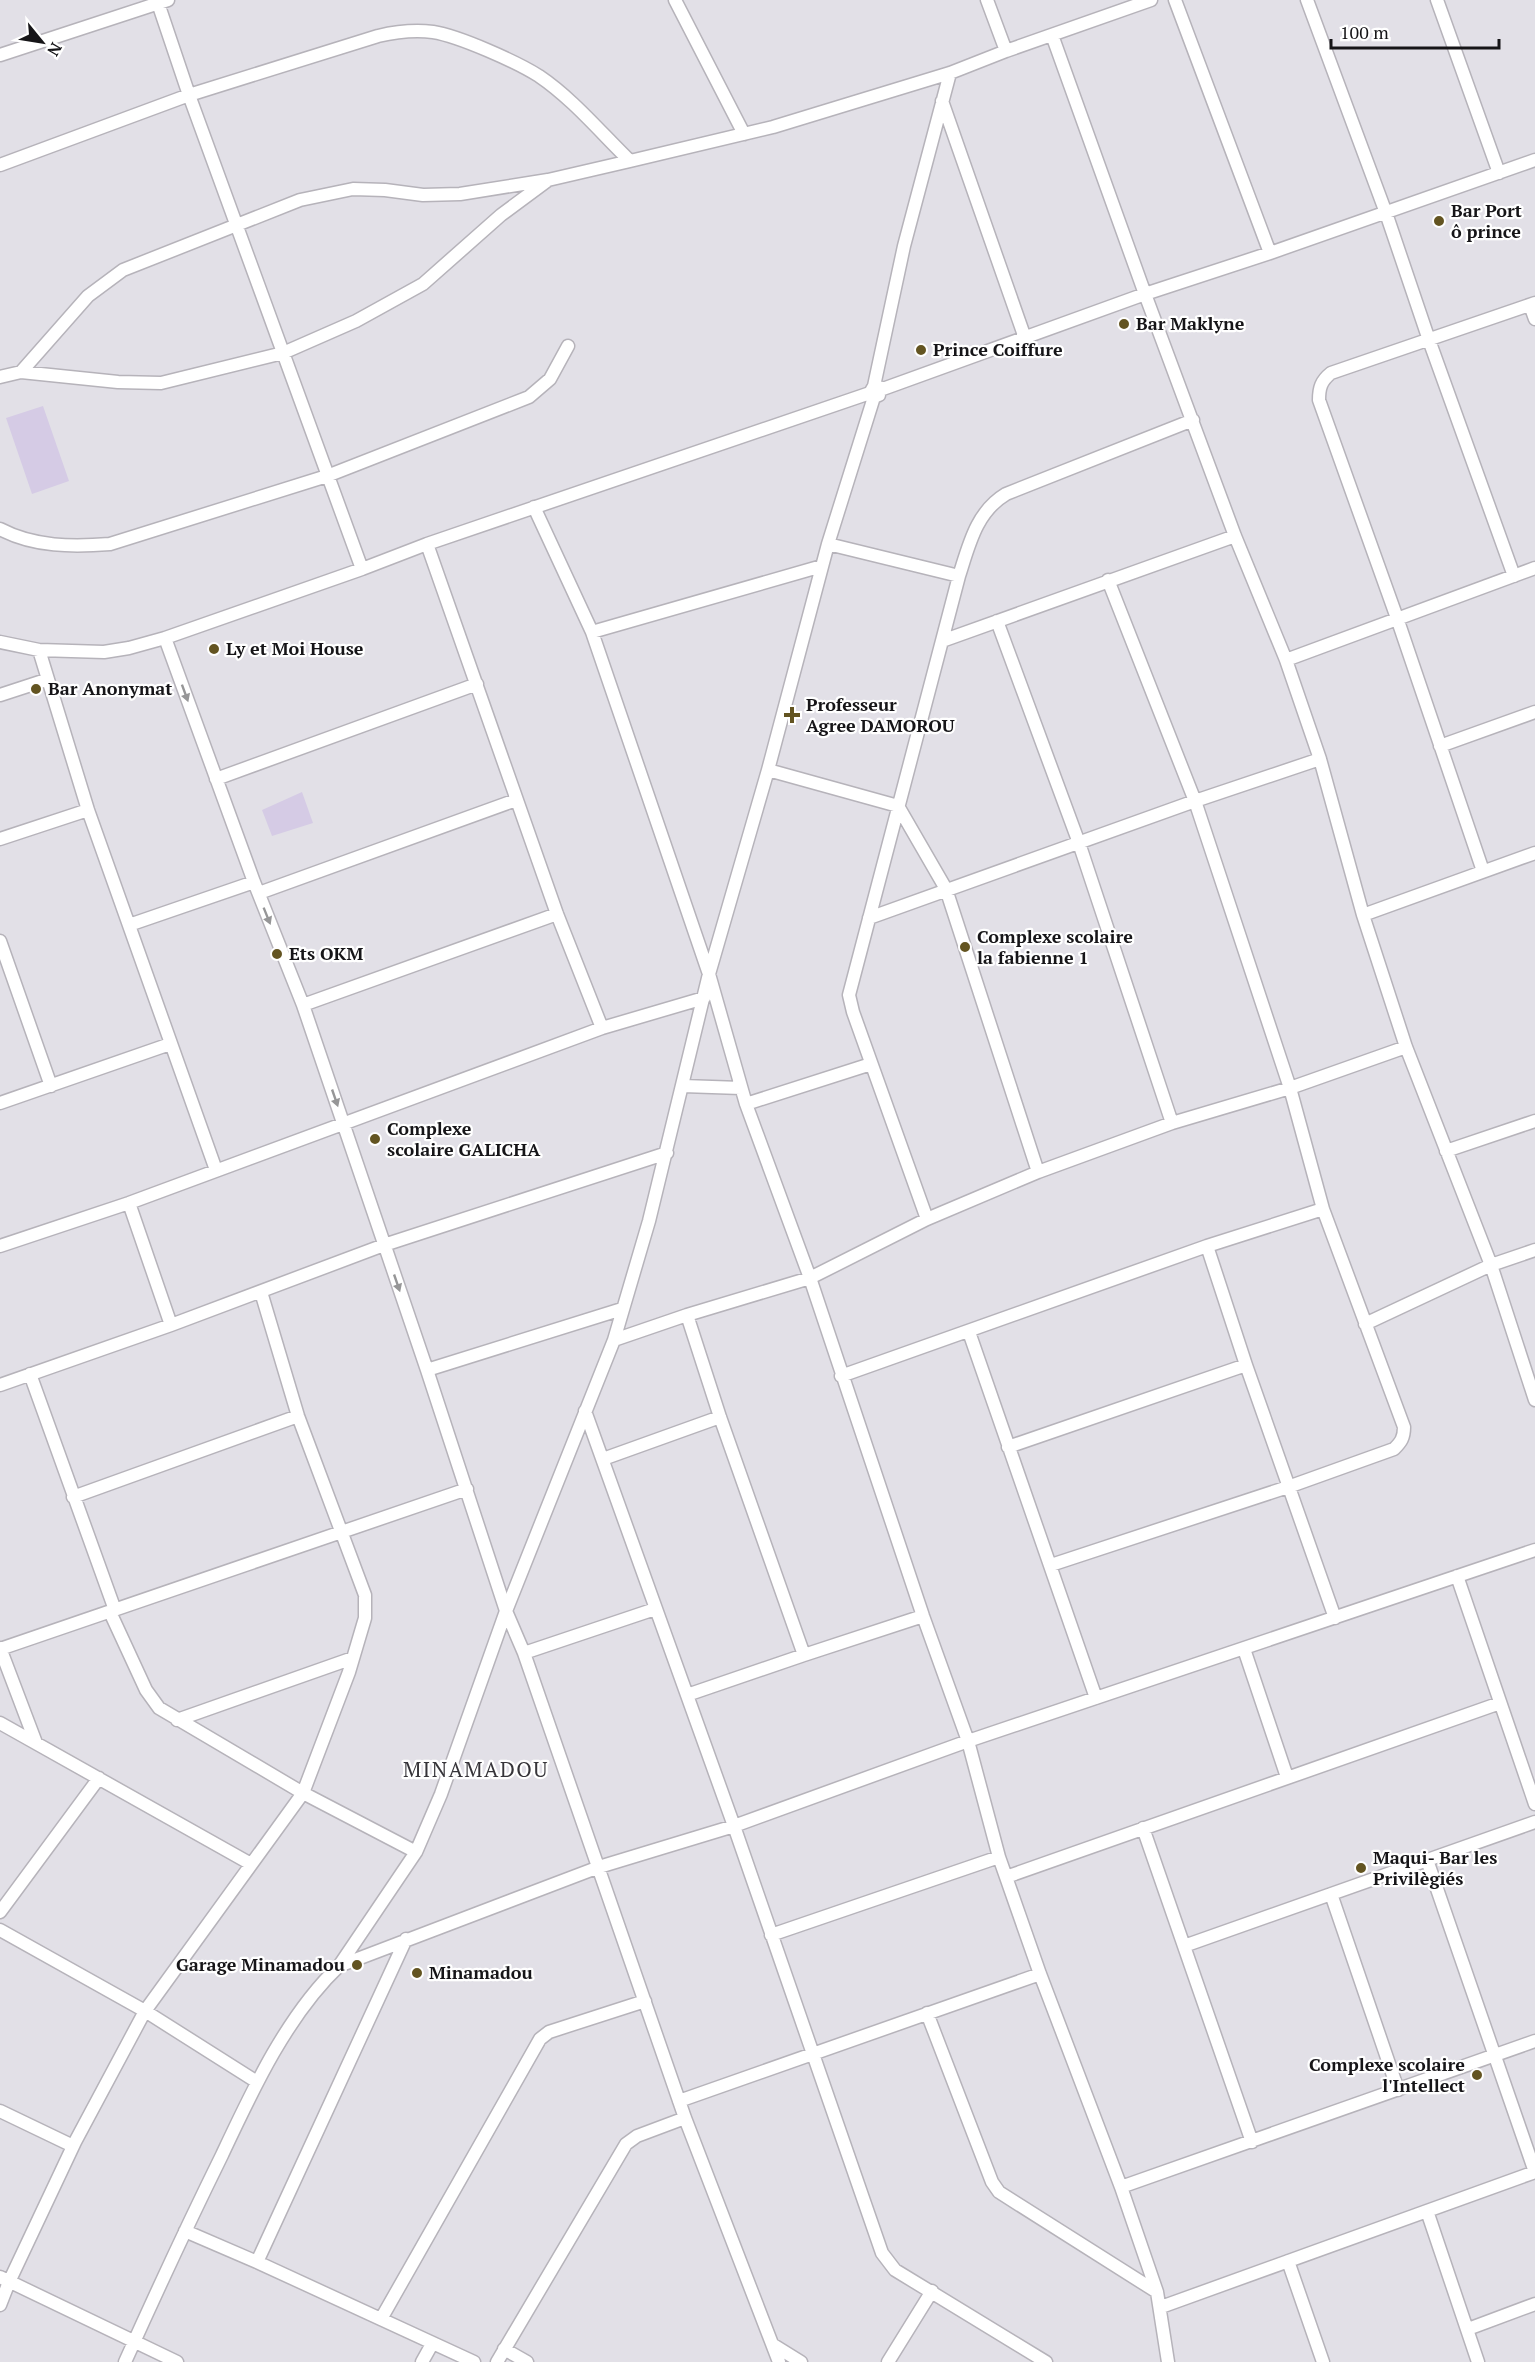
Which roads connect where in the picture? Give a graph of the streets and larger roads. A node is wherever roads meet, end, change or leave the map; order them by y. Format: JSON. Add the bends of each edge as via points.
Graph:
{"nodes":[{"id":1,"x":675,"y":0,"type":"edge"},
{"id":2,"x":987,"y":0,"type":"edge"},
{"id":3,"x":1151,"y":0,"type":"edge"},
{"id":4,"x":1175,"y":0,"type":"edge"},
{"id":5,"x":1307,"y":0,"type":"edge"},
{"id":6,"x":1437,"y":0,"type":"edge"},
{"id":7,"x":163,"y":2,"type":"edge"},
{"id":8,"x":1052,"y":35,"type":"junction"},
{"id":9,"x":1006,"y":51,"type":"junction"},
{"id":10,"x":0,"y":55,"type":"edge"},
{"id":11,"x":950,"y":73,"type":"junction"},
{"id":12,"x":189,"y":95,"type":"junction"},
{"id":13,"x":942,"y":101,"type":"junction"},
{"id":14,"x":744,"y":134,"type":"junction"},
{"id":15,"x":1535,"y":160,"type":"edge"},
{"id":16,"x":630,"y":162,"type":"junction"},
{"id":17,"x":0,"y":165,"type":"edge"},
{"id":18,"x":1499,"y":173,"type":"junction"},
{"id":19,"x":548,"y":180,"type":"junction"},
{"id":20,"x":1386,"y":213,"type":"junction"},
{"id":21,"x":237,"y":227,"type":"junction"},
{"id":22,"x":1270,"y":253,"type":"junction"},
{"id":23,"x":1145,"y":294,"type":"junction"},
{"id":24,"x":1532,"y":304,"type":"edge"},
{"id":25,"x":1535,"y":319,"type":"edge"},
{"id":26,"x":1025,"y":338,"type":"junction"},
{"id":27,"x":1429,"y":340,"type":"junction"},
{"id":28,"x":568,"y":346,"type":"dead end"},
{"id":29,"x":284,"y":352,"type":"junction"},
{"id":30,"x":21,"y":372,"type":"junction"},
{"id":31,"x":0,"y":377,"type":"edge"},
{"id":32,"x":874,"y":392,"type":"junction"},
{"id":33,"x":1194,"y":420,"type":"junction"},
{"id":34,"x":327,"y":476,"type":"junction"},
{"id":35,"x":534,"y":507,"type":"junction"},
{"id":36,"x":0,"y":529,"type":"edge"},
{"id":37,"x":1235,"y":536,"type":"junction"},
{"id":38,"x":427,"y":544,"type":"junction"},
{"id":39,"x":828,"y":544,"type":"junction"},
{"id":40,"x":822,"y":566,"type":"junction"},
{"id":41,"x":1535,"y":568,"type":"edge"},
{"id":42,"x":362,"y":569,"type":"junction"},
{"id":43,"x":959,"y":576,"type":"junction"},
{"id":44,"x":1514,"y":576,"type":"junction"},
{"id":45,"x":1108,"y":579,"type":"junction"},
{"id":46,"x":1397,"y":618,"type":"junction"},
{"id":47,"x":997,"y":621,"type":"junction"},
{"id":48,"x":592,"y":632,"type":"junction"},
{"id":49,"x":165,"y":638,"type":"junction"},
{"id":50,"x":942,"y":640,"type":"junction"},
{"id":51,"x":0,"y":642,"type":"edge"},
{"id":52,"x":39,"y":650,"type":"junction"},
{"id":53,"x":1287,"y":660,"type":"junction"},
{"id":54,"x":46,"y":680,"type":"junction"},
{"id":55,"x":477,"y":684,"type":"junction"},
{"id":56,"x":0,"y":695,"type":"edge"},
{"id":57,"x":1535,"y":712,"type":"edge"},
{"id":58,"x":1440,"y":746,"type":"junction"},
{"id":59,"x":1320,"y":759,"type":"junction"},
{"id":60,"x":768,"y":770,"type":"junction"},
{"id":61,"x":216,"y":778,"type":"junction"},
{"id":62,"x":516,"y":800,"type":"junction"},
{"id":63,"x":1195,"y":801,"type":"junction"},
{"id":64,"x":898,"y":806,"type":"junction"},
{"id":65,"x":88,"y":810,"type":"junction"},
{"id":66,"x":0,"y":839,"type":"edge"},
{"id":67,"x":1079,"y":843,"type":"junction"},
{"id":68,"x":1535,"y":853,"type":"edge"},
{"id":69,"x":1483,"y":871,"type":"junction"},
{"id":70,"x":256,"y":887,"type":"junction"},
{"id":71,"x":946,"y":889,"type":"junction"},
{"id":72,"x":557,"y":914,"type":"junction"},
{"id":73,"x":1363,"y":915,"type":"junction"},
{"id":74,"x":869,"y":918,"type":"junction"},
{"id":75,"x":129,"y":925,"type":"junction"},
{"id":76,"x":0,"y":941,"type":"edge"},
{"id":77,"x":4,"y":966,"type":"edge"},
{"id":78,"x":709,"y":974,"type":"junction"},
{"id":79,"x":704,"y":998,"type":"junction"},
{"id":80,"x":303,"y":1005,"type":"junction"},
{"id":81,"x":602,"y":1028,"type":"junction"},
{"id":82,"x":170,"y":1044,"type":"junction"},
{"id":83,"x":1406,"y":1047,"type":"junction"},
{"id":84,"x":871,"y":1064,"type":"junction"},
{"id":85,"x":51,"y":1086,"type":"junction"},
{"id":86,"x":683,"y":1086,"type":"junction"},
{"id":87,"x":741,"y":1088,"type":"junction"},
{"id":88,"x":1290,"y":1088,"type":"junction"},
{"id":89,"x":0,"y":1103,"type":"edge"},
{"id":90,"x":746,"y":1104,"type":"junction"},
{"id":91,"x":1535,"y":1121,"type":"edge"},
{"id":92,"x":1172,"y":1123,"type":"junction"},
{"id":93,"x":344,"y":1125,"type":"junction"},
{"id":94,"x":1446,"y":1151,"type":"junction"},
{"id":95,"x":667,"y":1154,"type":"junction"},
{"id":96,"x":216,"y":1170,"type":"junction"},
{"id":97,"x":1038,"y":1172,"type":"junction"},
{"id":98,"x":129,"y":1203,"type":"junction"},
{"id":99,"x":1323,"y":1209,"type":"junction"},
{"id":100,"x":927,"y":1219,"type":"junction"},
{"id":101,"x":384,"y":1245,"type":"junction"},
{"id":102,"x":0,"y":1246,"type":"edge"},
{"id":103,"x":1207,"y":1246,"type":"junction"},
{"id":104,"x":1535,"y":1250,"type":"edge"},
{"id":105,"x":1491,"y":1265,"type":"junction"},
{"id":106,"x":810,"y":1278,"type":"junction"},
{"id":107,"x":261,"y":1292,"type":"junction"},
{"id":108,"x":622,"y":1309,"type":"junction"},
{"id":109,"x":687,"y":1315,"type":"junction"},
{"id":110,"x":1365,"y":1324,"type":"junction"},
{"id":111,"x":171,"y":1325,"type":"junction"},
{"id":112,"x":969,"y":1332,"type":"junction"},
{"id":113,"x":614,"y":1340,"type":"junction"},
{"id":114,"x":1246,"y":1365,"type":"junction"},
{"id":115,"x":427,"y":1370,"type":"junction"},
{"id":116,"x":30,"y":1374,"type":"junction"},
{"id":117,"x":841,"y":1376,"type":"junction"},
{"id":118,"x":0,"y":1385,"type":"edge"},
{"id":119,"x":1535,"y":1400,"type":"edge"},
{"id":120,"x":585,"y":1410,"type":"junction"},
{"id":121,"x":298,"y":1416,"type":"junction"},
{"id":122,"x":720,"y":1417,"type":"junction"},
{"id":123,"x":1008,"y":1447,"type":"junction"},
{"id":124,"x":603,"y":1459,"type":"junction"},
{"id":125,"x":1288,"y":1487,"type":"junction"},
{"id":126,"x":467,"y":1489,"type":"junction"},
{"id":127,"x":73,"y":1497,"type":"junction"},
{"id":128,"x":343,"y":1533,"type":"junction"},
{"id":129,"x":1535,"y":1550,"type":"edge"},
{"id":130,"x":1051,"y":1565,"type":"junction"},
{"id":131,"x":1457,"y":1576,"type":"junction"},
{"id":132,"x":655,"y":1609,"type":"junction"},
{"id":133,"x":112,"y":1611,"type":"junction"},
{"id":134,"x":506,"y":1611,"type":"junction"},
{"id":135,"x":923,"y":1616,"type":"junction"},
{"id":136,"x":1335,"y":1618,"type":"junction"},
{"id":137,"x":0,"y":1649,"type":"edge"},
{"id":138,"x":1244,"y":1649,"type":"junction"},
{"id":139,"x":524,"y":1653,"type":"junction"},
{"id":140,"x":804,"y":1654,"type":"junction"},
{"id":141,"x":353,"y":1658,"type":"junction"},
{"id":142,"x":687,"y":1695,"type":"junction"},
{"id":143,"x":1096,"y":1698,"type":"junction"},
{"id":144,"x":1500,"y":1703,"type":"junction"},
{"id":145,"x":177,"y":1720,"type":"junction"},
{"id":146,"x":0,"y":1723,"type":"edge"},
{"id":147,"x":968,"y":1742,"type":"junction"},
{"id":148,"x":36,"y":1743,"type":"junction"},
{"id":149,"x":1287,"y":1777,"type":"junction"},
{"id":150,"x":99,"y":1778,"type":"junction"},
{"id":151,"x":303,"y":1793,"type":"junction"},
{"id":152,"x":1535,"y":1804,"type":"edge"},
{"id":153,"x":1535,"y":1822,"type":"edge"},
{"id":154,"x":734,"y":1826,"type":"junction"},
{"id":155,"x":1143,"y":1828,"type":"junction"},
{"id":156,"x":416,"y":1852,"type":"junction"},
{"id":157,"x":999,"y":1857,"type":"junction"},
{"id":158,"x":1426,"y":1860,"type":"junction"},
{"id":159,"x":251,"y":1864,"type":"junction"},
{"id":160,"x":599,"y":1867,"type":"junction"},
{"id":161,"x":1006,"y":1877,"type":"junction"},
{"id":162,"x":1331,"y":1894,"type":"junction"},
{"id":163,"x":0,"y":1912,"type":"edge"},
{"id":164,"x":0,"y":1930,"type":"edge"},
{"id":165,"x":771,"y":1935,"type":"junction"},
{"id":166,"x":406,"y":1940,"type":"junction"},
{"id":167,"x":1184,"y":1946,"type":"junction"},
{"id":168,"x":339,"y":1966,"type":"junction"},
{"id":169,"x":1040,"y":1974,"type":"junction"},
{"id":170,"x":645,"y":2001,"type":"junction"},
{"id":171,"x":145,"y":2011,"type":"junction"},
{"id":172,"x":927,"y":2013,"type":"junction"},
{"id":173,"x":1535,"y":2041,"type":"edge"},
{"id":174,"x":812,"y":2055,"type":"junction"},
{"id":175,"x":1494,"y":2056,"type":"junction"},
{"id":176,"x":257,"y":2082,"type":"junction"},
{"id":177,"x":1398,"y":2090,"type":"junction"},
{"id":178,"x":679,"y":2101,"type":"junction"},
{"id":179,"x":0,"y":2111,"type":"edge"},
{"id":180,"x":685,"y":2118,"type":"junction"},
{"id":181,"x":1252,"y":2142,"type":"junction"},
{"id":182,"x":73,"y":2146,"type":"junction"},
{"id":183,"x":1535,"y":2172,"type":"edge"},
{"id":184,"x":1121,"y":2187,"type":"junction"},
{"id":185,"x":1427,"y":2211,"type":"junction"},
{"id":186,"x":185,"y":2231,"type":"junction"},
{"id":187,"x":1288,"y":2261,"type":"junction"},
{"id":188,"x":257,"y":2262,"type":"junction"},
{"id":189,"x":4,"y":2279,"type":"edge"},
{"id":190,"x":932,"y":2291,"type":"junction"},
{"id":191,"x":1157,"y":2292,"type":"junction"},
{"id":192,"x":1535,"y":2304,"type":"edge"},
{"id":193,"x":0,"y":2305,"type":"edge"},
{"id":194,"x":1161,"y":2307,"type":"junction"},
{"id":195,"x":381,"y":2319,"type":"junction"},
{"id":196,"x":1468,"y":2329,"type":"junction"},
{"id":197,"x":134,"y":2342,"type":"junction"},
{"id":198,"x":432,"y":2344,"type":"junction"},
{"id":199,"x":772,"y":2344,"type":"junction"},
{"id":200,"x":504,"y":2349,"type":"junction"},
{"id":201,"x":125,"y":2362,"type":"edge"},
{"id":202,"x":177,"y":2362,"type":"edge"},
{"id":203,"x":422,"y":2362,"type":"edge"},
{"id":204,"x":474,"y":2362,"type":"edge"},
{"id":205,"x":496,"y":2362,"type":"edge"},
{"id":206,"x":526,"y":2362,"type":"edge"},
{"id":207,"x":779,"y":2362,"type":"edge"},
{"id":208,"x":801,"y":2362,"type":"edge"},
{"id":209,"x":888,"y":2362,"type":"edge"},
{"id":210,"x":1046,"y":2362,"type":"edge"},
{"id":211,"x":1168,"y":2362,"type":"edge"},
{"id":212,"x":1323,"y":2362,"type":"edge"},
{"id":213,"x":1478,"y":2362,"type":"edge"}],
"edges":[{"from":1,"to":14,"type":"street"},
{"from":2,"to":9,"type":"street"},
{"from":3,"to":8,"type":"street"},
{"from":4,"to":22,"type":"street"},
{"from":5,"to":20,"type":"street"},
{"from":6,"to":18,"type":"street"},
{"from":7,"to":10,"type":"street"},
{"from":7,"to":12,"type":"street"},
{"from":8,"to":9,"type":"street"},
{"from":8,"to":23,"type":"street"},
{"from":9,"to":11,"type":"street"},
{"from":11,"to":13,"type":"street"},
{"from":11,"to":14,"type":"street"},
{"from":12,"to":16,"type":"street","via":[[378,36],[433,32],[509,60],[539,76]]},
{"from":12,"to":17,"type":"street"},
{"from":12,"to":21,"type":"street"},
{"from":13,"to":26,"type":"street"},
{"from":13,"to":32,"type":"street","via":[[904,246]]},
{"from":14,"to":16,"type":"street"},
{"from":15,"to":18,"type":"street"},
{"from":16,"to":19,"type":"street"},
{"from":18,"to":20,"type":"street"},
{"from":19,"to":21,"type":"street","via":[[460,194],[353,189],[300,200]]},
{"from":19,"to":29,"type":"street","via":[[501,215],[423,284],[356,321]]},
{"from":20,"to":22,"type":"street"},
{"from":20,"to":27,"type":"street"},
{"from":21,"to":29,"type":"street"},
{"from":21,"to":30,"type":"street","via":[[123,270],[105,281]]},
{"from":22,"to":23,"type":"street"},
{"from":23,"to":26,"type":"street"},
{"from":23,"to":33,"type":"street"},
{"from":24,"to":25,"type":"street"},
{"from":24,"to":27,"type":"street"},
{"from":26,"to":32,"type":"street"},
{"from":27,"to":44,"type":"street"},
{"from":27,"to":46,"type":"street","via":[[1331,373],[1320,384],[1319,391]]},
{"from":28,"to":34,"type":"street","via":[[550,380],[529,397]]},
{"from":29,"to":30,"type":"street","via":[[161,383]]},
{"from":29,"to":34,"type":"street"},
{"from":30,"to":31,"type":"street"},
{"from":32,"to":35,"type":"street"},
{"from":32,"to":39,"type":"street"},
{"from":33,"to":37,"type":"street"},
{"from":33,"to":43,"type":"street","via":[[994,501],[978,522]]},
{"from":34,"to":36,"type":"street","via":[[110,544],[56,545]]},
{"from":34,"to":42,"type":"street"},
{"from":35,"to":38,"type":"street"},
{"from":35,"to":48,"type":"street"},
{"from":37,"to":45,"type":"street"},
{"from":37,"to":53,"type":"street"},
{"from":38,"to":42,"type":"street"},
{"from":38,"to":55,"type":"street"},
{"from":39,"to":40,"type":"street"},
{"from":39,"to":43,"type":"street"},
{"from":40,"to":48,"type":"street"},
{"from":40,"to":60,"type":"street"},
{"from":41,"to":44,"type":"street"},
{"from":42,"to":49,"type":"street"},
{"from":43,"to":50,"type":"street"},
{"from":44,"to":46,"type":"street"},
{"from":45,"to":47,"type":"street"},
{"from":45,"to":63,"type":"street"},
{"from":46,"to":53,"type":"street"},
{"from":46,"to":58,"type":"street"},
{"from":47,"to":50,"type":"street"},
{"from":47,"to":67,"type":"street"},
{"from":48,"to":78,"type":"street"},
{"from":49,"to":52,"type":"street","via":[[104,652]]},
{"from":49,"to":61,"type":"street","one_way":true},
{"from":50,"to":64,"type":"street"},
{"from":51,"to":52,"type":"street"},
{"from":52,"to":54,"type":"street"},
{"from":53,"to":59,"type":"street"},
{"from":54,"to":56,"type":"street"},
{"from":54,"to":65,"type":"street"},
{"from":55,"to":61,"type":"street"},
{"from":55,"to":62,"type":"street"},
{"from":57,"to":58,"type":"street"},
{"from":58,"to":69,"type":"street"},
{"from":59,"to":63,"type":"street"},
{"from":59,"to":73,"type":"street"},
{"from":60,"to":64,"type":"street"},
{"from":60,"to":78,"type":"street"},
{"from":61,"to":70,"type":"street"},
{"from":62,"to":70,"type":"street"},
{"from":62,"to":72,"type":"street"},
{"from":63,"to":67,"type":"street"},
{"from":63,"to":88,"type":"street"},
{"from":64,"to":71,"type":"street"},
{"from":64,"to":74,"type":"street"},
{"from":65,"to":66,"type":"street"},
{"from":65,"to":75,"type":"street"},
{"from":67,"to":71,"type":"street"},
{"from":67,"to":92,"type":"street"},
{"from":68,"to":69,"type":"street"},
{"from":69,"to":73,"type":"street"},
{"from":70,"to":75,"type":"street"},
{"from":70,"to":80,"type":"street","one_way":true},
{"from":71,"to":74,"type":"street"},
{"from":71,"to":97,"type":"street"},
{"from":72,"to":80,"type":"street"},
{"from":72,"to":81,"type":"street"},
{"from":73,"to":83,"type":"street"},
{"from":74,"to":84,"type":"street","via":[[849,995]]},
{"from":75,"to":82,"type":"street"},
{"from":76,"to":77,"type":"street"},
{"from":77,"to":85,"type":"street"},
{"from":78,"to":79,"type":"street"},
{"from":78,"to":87,"type":"street"},
{"from":79,"to":81,"type":"street"},
{"from":79,"to":86,"type":"street"},
{"from":80,"to":93,"type":"street","one_way":true},
{"from":81,"to":93,"type":"street"},
{"from":82,"to":85,"type":"street"},
{"from":82,"to":96,"type":"street"},
{"from":83,"to":88,"type":"street"},
{"from":83,"to":94,"type":"street"},
{"from":84,"to":90,"type":"street"},
{"from":84,"to":100,"type":"street"},
{"from":85,"to":89,"type":"street"},
{"from":86,"to":87,"type":"street"},
{"from":86,"to":95,"type":"street"},
{"from":87,"to":90,"type":"street"},
{"from":88,"to":92,"type":"street"},
{"from":88,"to":99,"type":"street"},
{"from":90,"to":106,"type":"street"},
{"from":91,"to":94,"type":"street"},
{"from":92,"to":97,"type":"street"},
{"from":93,"to":96,"type":"street"},
{"from":93,"to":101,"type":"street"},
{"from":94,"to":105,"type":"street"},
{"from":95,"to":101,"type":"street"},
{"from":95,"to":108,"type":"street"},
{"from":96,"to":98,"type":"street"},
{"from":97,"to":100,"type":"street"},
{"from":98,"to":102,"type":"street"},
{"from":98,"to":111,"type":"street"},
{"from":99,"to":103,"type":"street"},
{"from":99,"to":110,"type":"street"},
{"from":100,"to":106,"type":"street"},
{"from":101,"to":107,"type":"street"},
{"from":101,"to":115,"type":"street","one_way":true},
{"from":103,"to":112,"type":"street"},
{"from":103,"to":114,"type":"street"},
{"from":104,"to":105,"type":"street"},
{"from":105,"to":110,"type":"street"},
{"from":105,"to":119,"type":"street"},
{"from":106,"to":109,"type":"street"},
{"from":106,"to":117,"type":"street"},
{"from":107,"to":111,"type":"street"},
{"from":107,"to":121,"type":"street"},
{"from":108,"to":113,"type":"street"},
{"from":108,"to":115,"type":"street"},
{"from":109,"to":113,"type":"street"},
{"from":109,"to":122,"type":"street"},
{"from":110,"to":125,"type":"street","via":[[1404,1427],[1401,1443],[1394,1449]]},
{"from":111,"to":116,"type":"street"},
{"from":112,"to":117,"type":"street"},
{"from":112,"to":123,"type":"street"},
{"from":113,"to":120,"type":"street"},
{"from":114,"to":123,"type":"street"},
{"from":114,"to":125,"type":"street"},
{"from":115,"to":126,"type":"street"},
{"from":116,"to":118,"type":"street"},
{"from":116,"to":127,"type":"street"},
{"from":117,"to":135,"type":"street"},
{"from":120,"to":124,"type":"street"},
{"from":120,"to":134,"type":"street"},
{"from":121,"to":127,"type":"street"},
{"from":121,"to":128,"type":"street"},
{"from":122,"to":124,"type":"street"},
{"from":122,"to":140,"type":"street"},
{"from":123,"to":130,"type":"street"},
{"from":124,"to":132,"type":"street"},
{"from":125,"to":130,"type":"street"},
{"from":125,"to":136,"type":"street"},
{"from":126,"to":128,"type":"street"},
{"from":126,"to":134,"type":"street"},
{"from":127,"to":133,"type":"street"},
{"from":128,"to":133,"type":"street"},
{"from":128,"to":141,"type":"street","via":[[366,1607]]},
{"from":129,"to":131,"type":"street"},
{"from":130,"to":143,"type":"street"},
{"from":131,"to":136,"type":"street"},
{"from":131,"to":144,"type":"street"},
{"from":132,"to":139,"type":"street"},
{"from":132,"to":142,"type":"street"},
{"from":133,"to":137,"type":"street"},
{"from":133,"to":145,"type":"street","via":[[146,1690],[159,1708]]},
{"from":134,"to":139,"type":"street"},
{"from":134,"to":156,"type":"street","via":[[441,1794]]},
{"from":135,"to":140,"type":"street"},
{"from":135,"to":147,"type":"street"},
{"from":136,"to":138,"type":"street"},
{"from":137,"to":148,"type":"street"},
{"from":138,"to":143,"type":"street"},
{"from":138,"to":149,"type":"street"},
{"from":139,"to":160,"type":"street"},
{"from":140,"to":142,"type":"street"},
{"from":141,"to":145,"type":"street"},
{"from":141,"to":151,"type":"street"},
{"from":142,"to":154,"type":"street"},
{"from":143,"to":147,"type":"street"},
{"from":144,"to":149,"type":"street"},
{"from":144,"to":152,"type":"street"},
{"from":145,"to":151,"type":"street"},
{"from":146,"to":148,"type":"street"},
{"from":147,"to":154,"type":"street"},
{"from":147,"to":157,"type":"street"},
{"from":148,"to":150,"type":"street"},
{"from":149,"to":155,"type":"street"},
{"from":150,"to":159,"type":"street"},
{"from":150,"to":163,"type":"street"},
{"from":151,"to":156,"type":"street"},
{"from":151,"to":159,"type":"street"},
{"from":153,"to":158,"type":"street"},
{"from":154,"to":160,"type":"street"},
{"from":154,"to":165,"type":"street"},
{"from":155,"to":161,"type":"street"},
{"from":155,"to":167,"type":"street"},
{"from":156,"to":168,"type":"street"},
{"from":157,"to":161,"type":"street"},
{"from":157,"to":165,"type":"street"},
{"from":158,"to":162,"type":"street"},
{"from":158,"to":175,"type":"street"},
{"from":159,"to":171,"type":"street"},
{"from":160,"to":166,"type":"street"},
{"from":160,"to":170,"type":"street"},
{"from":161,"to":169,"type":"street"},
{"from":162,"to":167,"type":"street"},
{"from":162,"to":177,"type":"street"},
{"from":164,"to":171,"type":"street"},
{"from":165,"to":174,"type":"street"},
{"from":166,"to":168,"type":"street"},
{"from":166,"to":188,"type":"street"},
{"from":167,"to":181,"type":"street"},
{"from":168,"to":176,"type":"street","via":[[305,2005]]},
{"from":169,"to":172,"type":"street"},
{"from":169,"to":184,"type":"street"},
{"from":170,"to":178,"type":"street"},
{"from":170,"to":195,"type":"street","via":[[549,2032],[540,2039]]},
{"from":171,"to":176,"type":"street"},
{"from":171,"to":182,"type":"street"},
{"from":172,"to":174,"type":"street"},
{"from":172,"to":191,"type":"street","via":[[999,2192]]},
{"from":173,"to":175,"type":"street"},
{"from":174,"to":178,"type":"street"},
{"from":174,"to":190,"type":"street","via":[[882,2253],[895,2270]]},
{"from":175,"to":177,"type":"street"},
{"from":175,"to":183,"type":"street"},
{"from":176,"to":186,"type":"street"},
{"from":177,"to":181,"type":"street"},
{"from":178,"to":180,"type":"street"},
{"from":179,"to":182,"type":"street"},
{"from":180,"to":199,"type":"street"},
{"from":180,"to":200,"type":"street","via":[[626,2144]]},
{"from":181,"to":184,"type":"street"},
{"from":182,"to":189,"type":"street"},
{"from":183,"to":185,"type":"street"},
{"from":184,"to":191,"type":"street"},
{"from":185,"to":187,"type":"street"},
{"from":185,"to":196,"type":"street"},
{"from":186,"to":188,"type":"street"},
{"from":186,"to":197,"type":"street"},
{"from":187,"to":194,"type":"street"},
{"from":187,"to":212,"type":"street"},
{"from":188,"to":195,"type":"street"},
{"from":189,"to":193,"type":"street"},
{"from":189,"to":197,"type":"street"},
{"from":190,"to":209,"type":"street"},
{"from":190,"to":210,"type":"street"},
{"from":191,"to":194,"type":"street"},
{"from":192,"to":196,"type":"street"},
{"from":194,"to":211,"type":"street"},
{"from":195,"to":198,"type":"street"},
{"from":196,"to":213,"type":"street"},
{"from":197,"to":201,"type":"street"},
{"from":197,"to":202,"type":"street"},
{"from":198,"to":203,"type":"street"},
{"from":198,"to":204,"type":"street"},
{"from":199,"to":207,"type":"street"},
{"from":199,"to":208,"type":"street"},
{"from":200,"to":205,"type":"street"},
{"from":200,"to":206,"type":"street"}]}
